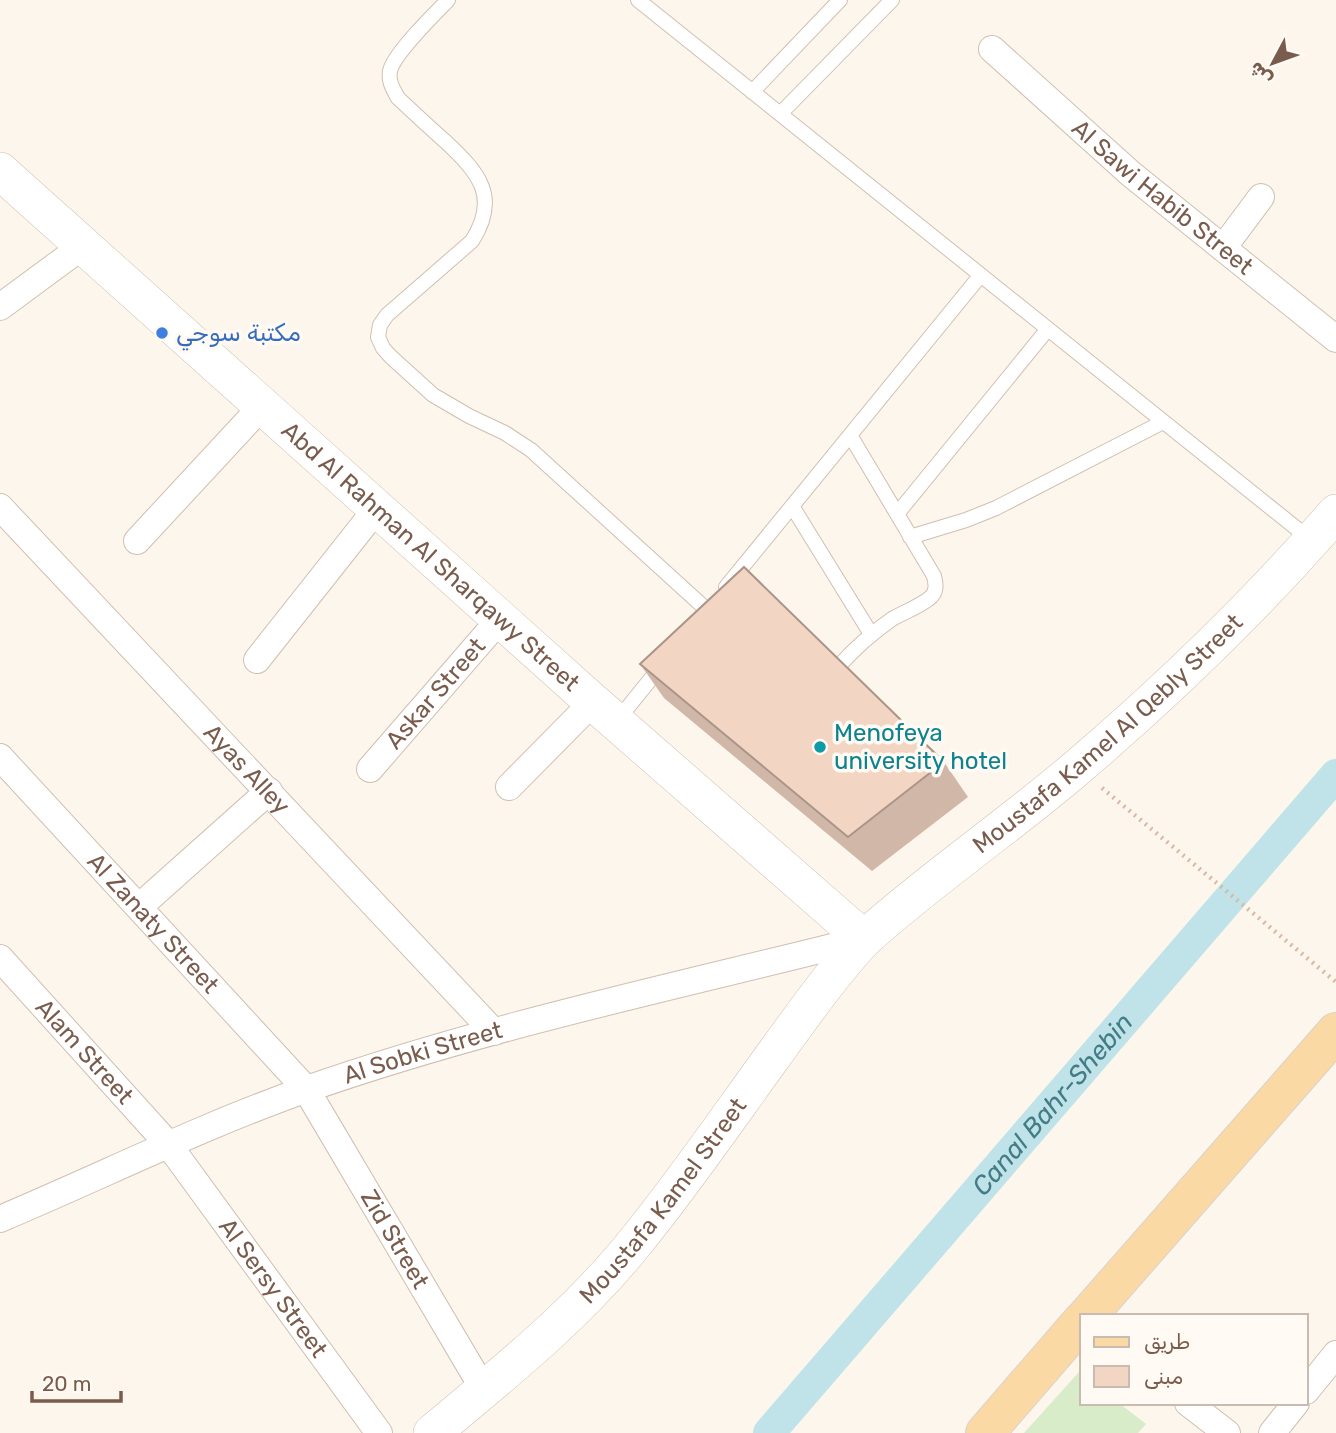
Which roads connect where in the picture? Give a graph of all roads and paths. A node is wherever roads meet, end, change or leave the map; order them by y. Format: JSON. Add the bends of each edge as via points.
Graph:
{"nodes":[{"id":1,"x":448,"y":0,"type":"edge"},
{"id":2,"x":638,"y":0,"type":"edge"},
{"id":3,"x":840,"y":0,"type":"edge"},
{"id":4,"x":892,"y":0,"type":"edge"},
{"id":5,"x":992,"y":49,"type":"dead end"},
{"id":6,"x":752,"y":92,"type":"junction"},
{"id":7,"x":780,"y":114,"type":"junction"},
{"id":8,"x":0,"y":171,"type":"edge"},
{"id":9,"x":1261,"y":197,"type":"dead end"},
{"id":10,"x":84,"y":245,"type":"junction"},
{"id":11,"x":1223,"y":248,"type":"junction"},
{"id":12,"x":980,"y":276,"type":"junction"},
{"id":13,"x":0,"y":307,"type":"edge"},
{"id":14,"x":1047,"y":330,"type":"junction"},
{"id":15,"x":1336,"y":339,"type":"edge"},
{"id":16,"x":263,"y":405,"type":"junction"},
{"id":17,"x":1163,"y":422,"type":"junction"},
{"id":18,"x":850,"y":435,"type":"junction"},
{"id":19,"x":792,"y":506,"type":"junction"},
{"id":20,"x":0,"y":507,"type":"edge"},
{"id":21,"x":378,"y":507,"type":"junction"},
{"id":22,"x":1336,"y":513,"type":"edge"},
{"id":23,"x":897,"y":514,"type":"junction"},
{"id":24,"x":910,"y":537,"type":"junction"},
{"id":25,"x":137,"y":541,"type":"dead end"},
{"id":26,"x":1312,"y":541,"type":"junction"},
{"id":27,"x":501,"y":618,"type":"junction"},
{"id":28,"x":871,"y":634,"type":"junction"},
{"id":29,"x":673,"y":652,"type":"edge"},
{"id":30,"x":257,"y":660,"type":"dead end"},
{"id":31,"x":838,"y":667,"type":"edge"},
{"id":32,"x":605,"y":712,"type":"junction"},
{"id":33,"x":0,"y":757,"type":"edge"},
{"id":34,"x":370,"y":769,"type":"dead end"},
{"id":35,"x":1096,"y":783,"type":"dead end"},
{"id":36,"x":509,"y":788,"type":"dead end"},
{"id":37,"x":268,"y":790,"type":"junction"},
{"id":38,"x":139,"y":907,"type":"junction"},
{"id":39,"x":864,"y":939,"type":"junction"},
{"id":40,"x":0,"y":958,"type":"edge"},
{"id":41,"x":1336,"y":982,"type":"edge"},
{"id":42,"x":494,"y":1032,"type":"junction"},
{"id":43,"x":1336,"y":1032,"type":"edge"},
{"id":44,"x":306,"y":1089,"type":"junction"},
{"id":45,"x":168,"y":1144,"type":"junction"},
{"id":46,"x":5,"y":1209,"type":"edge"},
{"id":47,"x":1089,"y":1314,"type":"edge"},
{"id":48,"x":1080,"y":1324,"type":"edge"},
{"id":49,"x":1336,"y":1354,"type":"edge"},
{"id":50,"x":1308,"y":1389,"type":"edge"},
{"id":51,"x":484,"y":1390,"type":"junction"},
{"id":52,"x":1191,"y":1405,"type":"edge"},
{"id":53,"x":1294,"y":1405,"type":"edge"},
{"id":54,"x":379,"y":1433,"type":"edge"},
{"id":55,"x":432,"y":1433,"type":"edge"},
{"id":56,"x":985,"y":1433,"type":"edge"},
{"id":57,"x":1227,"y":1433,"type":"edge"},
{"id":58,"x":1272,"y":1433,"type":"edge"}],
"edges":[{"from":1,"to":19,"type":"lane","via":[[397,57],[390,71],[390,86],[471,166],[483,186],[486,208],[472,241],[387,314],[378,337],[383,348],[433,395],[531,450],[703,615]]},
{"from":2,"to":6,"type":"lane"},
{"from":3,"to":6,"type":"lane"},
{"from":4,"to":7,"type":"lane"},
{"from":5,"to":11,"type":"street","name":"Al Sawi Habib Street","via":[[1131,174]]},
{"from":6,"to":7,"type":"lane"},
{"from":7,"to":12,"type":"lane"},
{"from":8,"to":10,"type":"main road","name":"Abd Al Rahman Al Sharqawy Street"},
{"from":9,"to":11,"type":"street"},
{"from":10,"to":13,"type":"street"},
{"from":10,"to":16,"type":"main road","name":"Abd Al Rahman Al Sharqawy Street"},
{"from":11,"to":15,"type":"street","name":"Al Sawi Habib Street"},
{"from":12,"to":14,"type":"lane"},
{"from":12,"to":18,"type":"lane"},
{"from":14,"to":17,"type":"lane"},
{"from":14,"to":23,"type":"lane"},
{"from":16,"to":21,"type":"main road","name":"Abd Al Rahman Al Sharqawy Street"},
{"from":16,"to":25,"type":"street"},
{"from":17,"to":24,"type":"lane","via":[[996,508]]},
{"from":17,"to":26,"type":"lane"},
{"from":18,"to":19,"type":"lane"},
{"from":18,"to":23,"type":"lane"},
{"from":19,"to":28,"type":"lane"},
{"from":20,"to":37,"type":"street","name":"Ayas Alley"},
{"from":21,"to":27,"type":"main road","name":"Abd Al Rahman Al Sharqawy Street"},
{"from":21,"to":30,"type":"street"},
{"from":22,"to":26,"type":"main road","name":"Moustafa Kamel Al Qebly Street"},
{"from":23,"to":24,"type":"lane"},
{"from":24,"to":28,"type":"lane","via":[[934,576],[935,592]]},
{"from":26,"to":39,"type":"main road","name":"Moustafa Kamel Al Qebly Street","via":[[1226,631],[1135,716]]},
{"from":27,"to":32,"type":"main road","name":"Abd Al Rahman Al Sharqawy Street"},
{"from":27,"to":34,"type":"street","name":"Askar Street"},
{"from":28,"to":31,"type":"lane"},
{"from":29,"to":32,"type":"lane"},
{"from":32,"to":36,"type":"street"},
{"from":32,"to":39,"type":"main road","name":"Abd Al Rahman Al Sharqawy Street"},
{"from":33,"to":38,"type":"street","name":"Al Zanaty Street"},
{"from":35,"to":41,"type":"path"},
{"from":37,"to":38,"type":"street"},
{"from":37,"to":42,"type":"street","name":"Ayas Alley"},
{"from":38,"to":44,"type":"street","name":"Al Zanaty Street"},
{"from":39,"to":42,"type":"street","name":"Al Sobki Street"},
{"from":39,"to":51,"type":"main road","name":"Moustafa Kamel Street","via":[[834,972],[636,1242],[581,1303]]},
{"from":40,"to":45,"type":"street","name":"Alam Street"},
{"from":42,"to":44,"type":"street","name":"Al Sobki Street"},
{"from":43,"to":47,"type":"main road"},
{"from":44,"to":45,"type":"street","name":"Al Sobki Street"},
{"from":44,"to":51,"type":"street","name":"Zid Street"},
{"from":45,"to":46,"type":"street","name":"Al Sobki Street"},
{"from":45,"to":54,"type":"street","name":"Al Sersy Street"},
{"from":48,"to":56,"type":"main road"},
{"from":49,"to":50,"type":"street"},
{"from":51,"to":55,"type":"main road","name":"Moustafa Kamel Street"},
{"from":52,"to":57,"type":"street"},
{"from":53,"to":58,"type":"street"}]}
